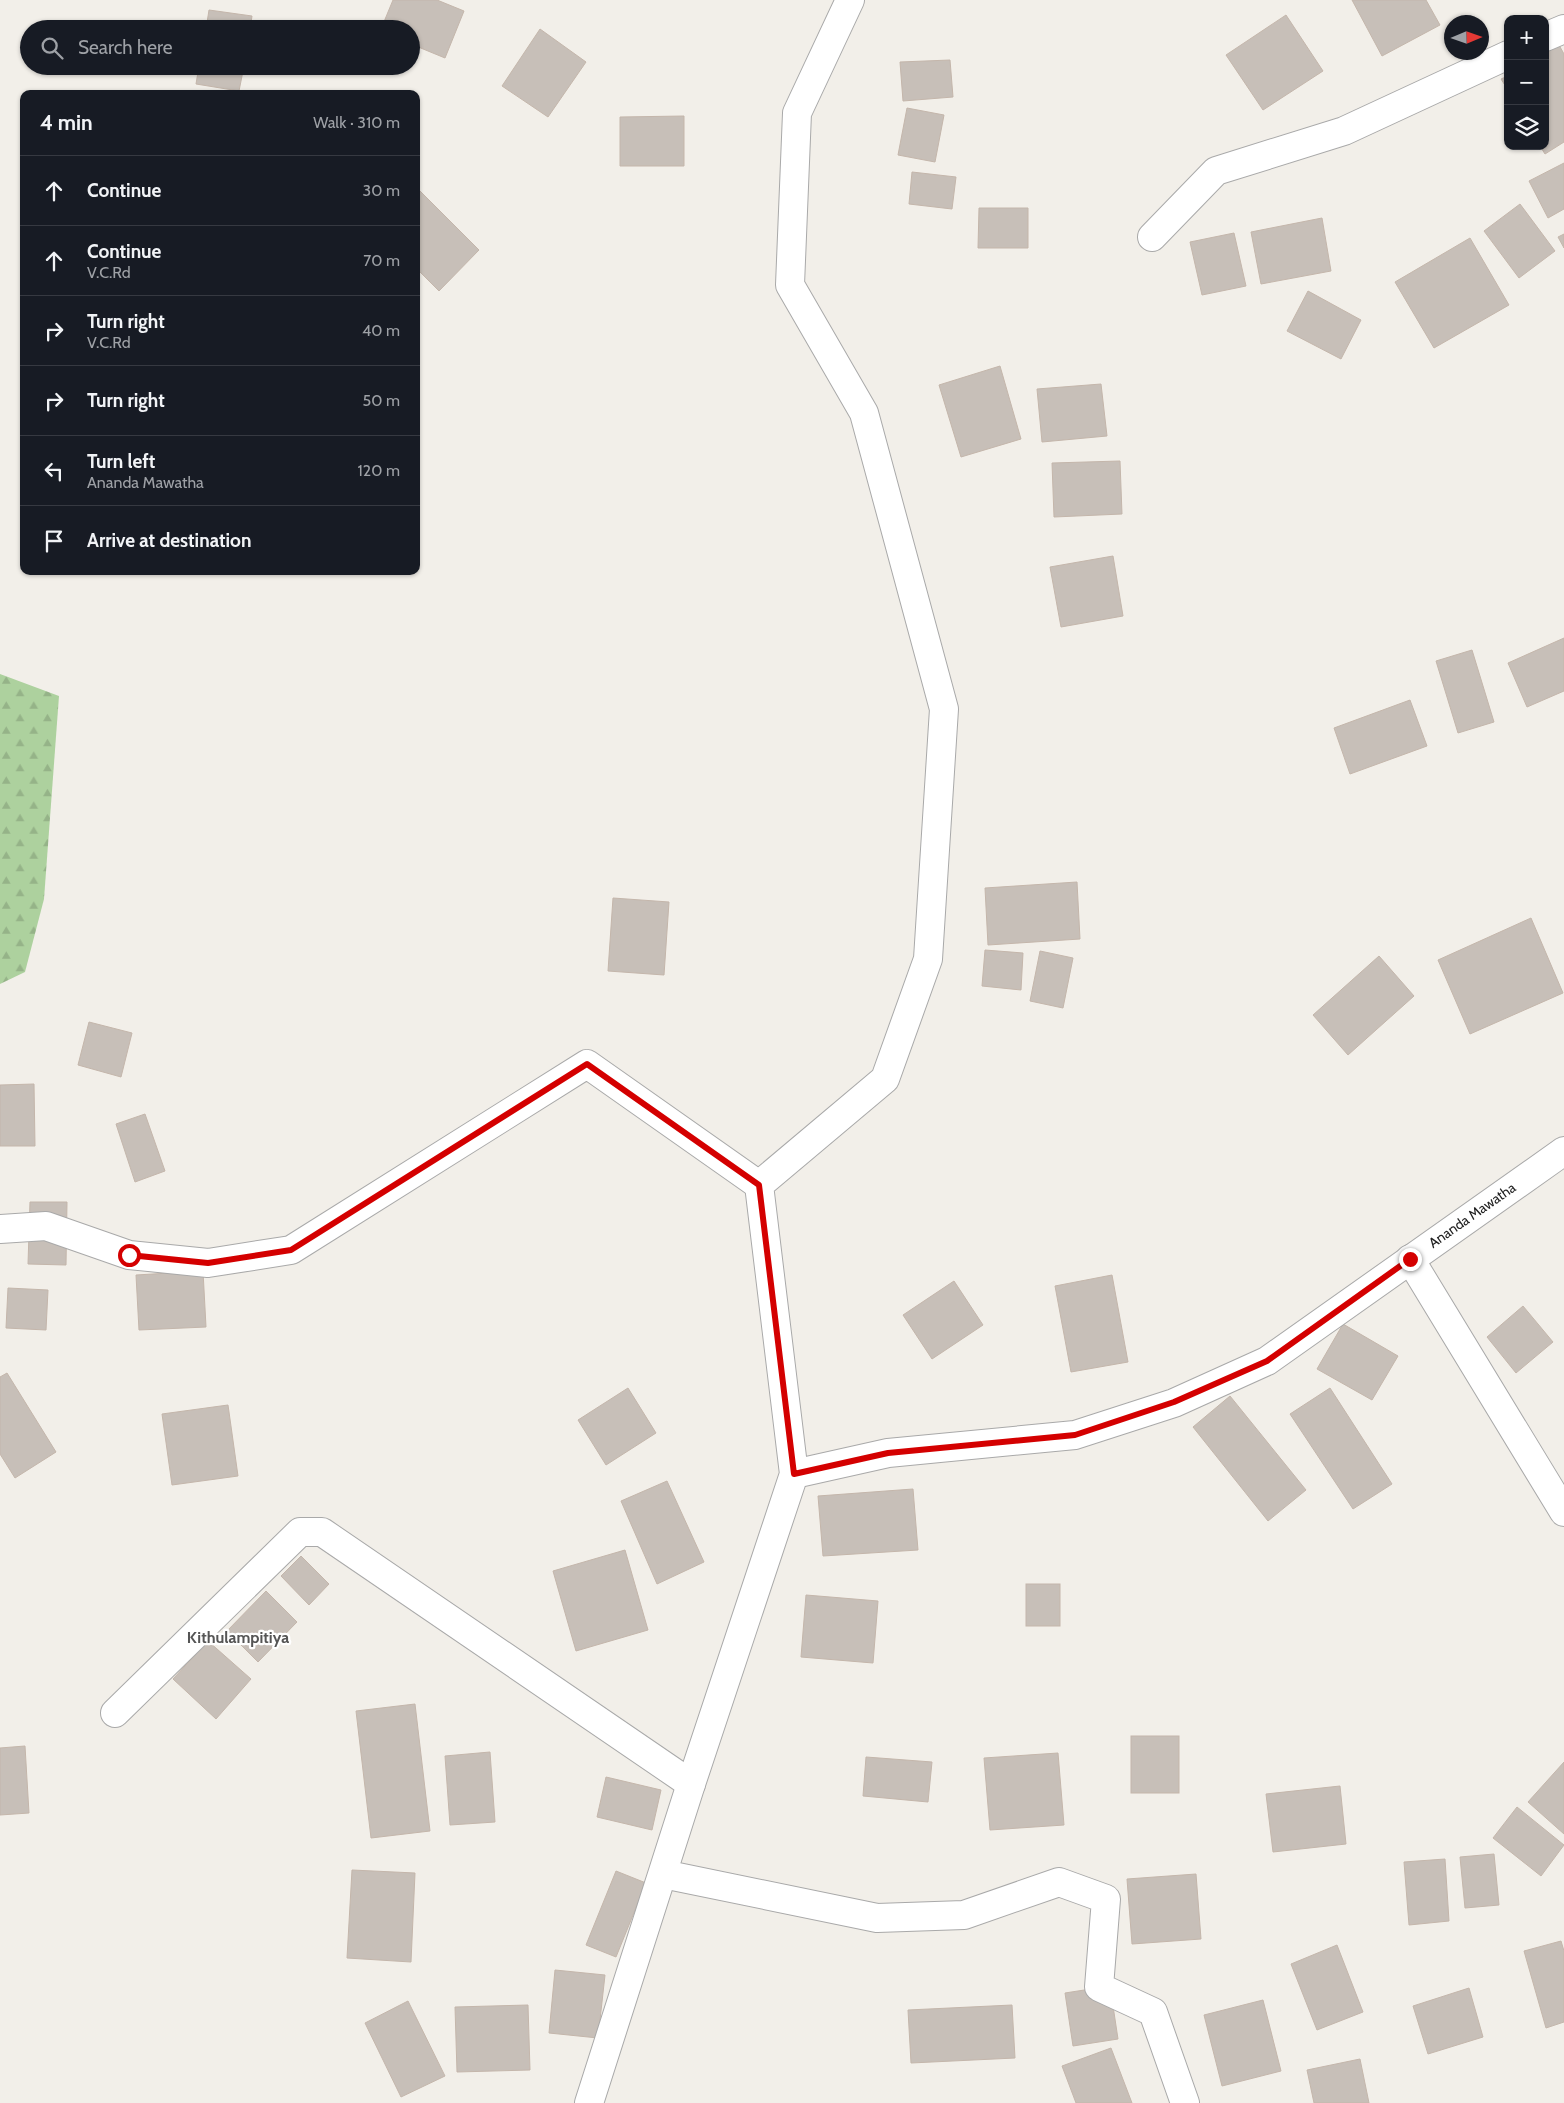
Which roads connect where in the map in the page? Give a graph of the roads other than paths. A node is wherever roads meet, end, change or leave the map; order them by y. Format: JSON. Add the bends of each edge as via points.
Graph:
{"nodes":[{"id":1,"x":850,"y":0,"type":"edge"},
{"id":2,"x":1564,"y":29,"type":"edge"},
{"id":3,"x":1549,"y":35,"type":"edge"},
{"id":4,"x":1504,"y":57,"type":"edge"},
{"id":5,"x":1152,"y":237,"type":"dead end"},
{"id":6,"x":1564,"y":1152,"type":"edge"},
{"id":7,"x":759,"y":1185,"type":"junction"},
{"id":8,"x":0,"y":1229,"type":"edge"},
{"id":9,"x":1410,"y":1259,"type":"junction"},
{"id":10,"x":794,"y":1474,"type":"junction"},
{"id":11,"x":1564,"y":1512,"type":"edge"},
{"id":12,"x":116,"y":1713,"type":"dead end"},
{"id":13,"x":691,"y":1784,"type":"junction"},
{"id":14,"x":663,"y":1874,"type":"junction"},
{"id":15,"x":589,"y":2103,"type":"edge"},
{"id":16,"x":1185,"y":2103,"type":"edge"}],
"edges":[{"from":1,"to":7,"type":"street","via":[[797,113],[790,285],[864,413],[944,708],[928,959],[885,1079]]},
{"from":2,"to":3,"type":"street"},
{"from":4,"to":5,"type":"street","via":[[1344,130],[1216,171]]},
{"from":6,"to":9,"type":"street","name":"Ananda Mawatha"},
{"from":7,"to":8,"type":"street","via":[[587,1064],[291,1250],[208,1263],[129,1255],[46,1226]]},
{"from":7,"to":10,"type":"street"},
{"from":9,"to":10,"type":"street","name":"Ananda Mawatha","via":[[1267,1361],[1174,1402],[1075,1435],[888,1453]]},
{"from":9,"to":11,"type":"street"},
{"from":10,"to":13,"type":"street"},
{"from":12,"to":13,"type":"street","via":[[300,1532],[322,1532]]},
{"from":13,"to":14,"type":"street"},
{"from":14,"to":15,"type":"street"},
{"from":14,"to":16,"type":"street","via":[[877,1918],[964,1915],[1059,1882],[1106,1899],[1099,1987],[1153,2012]]}]}
